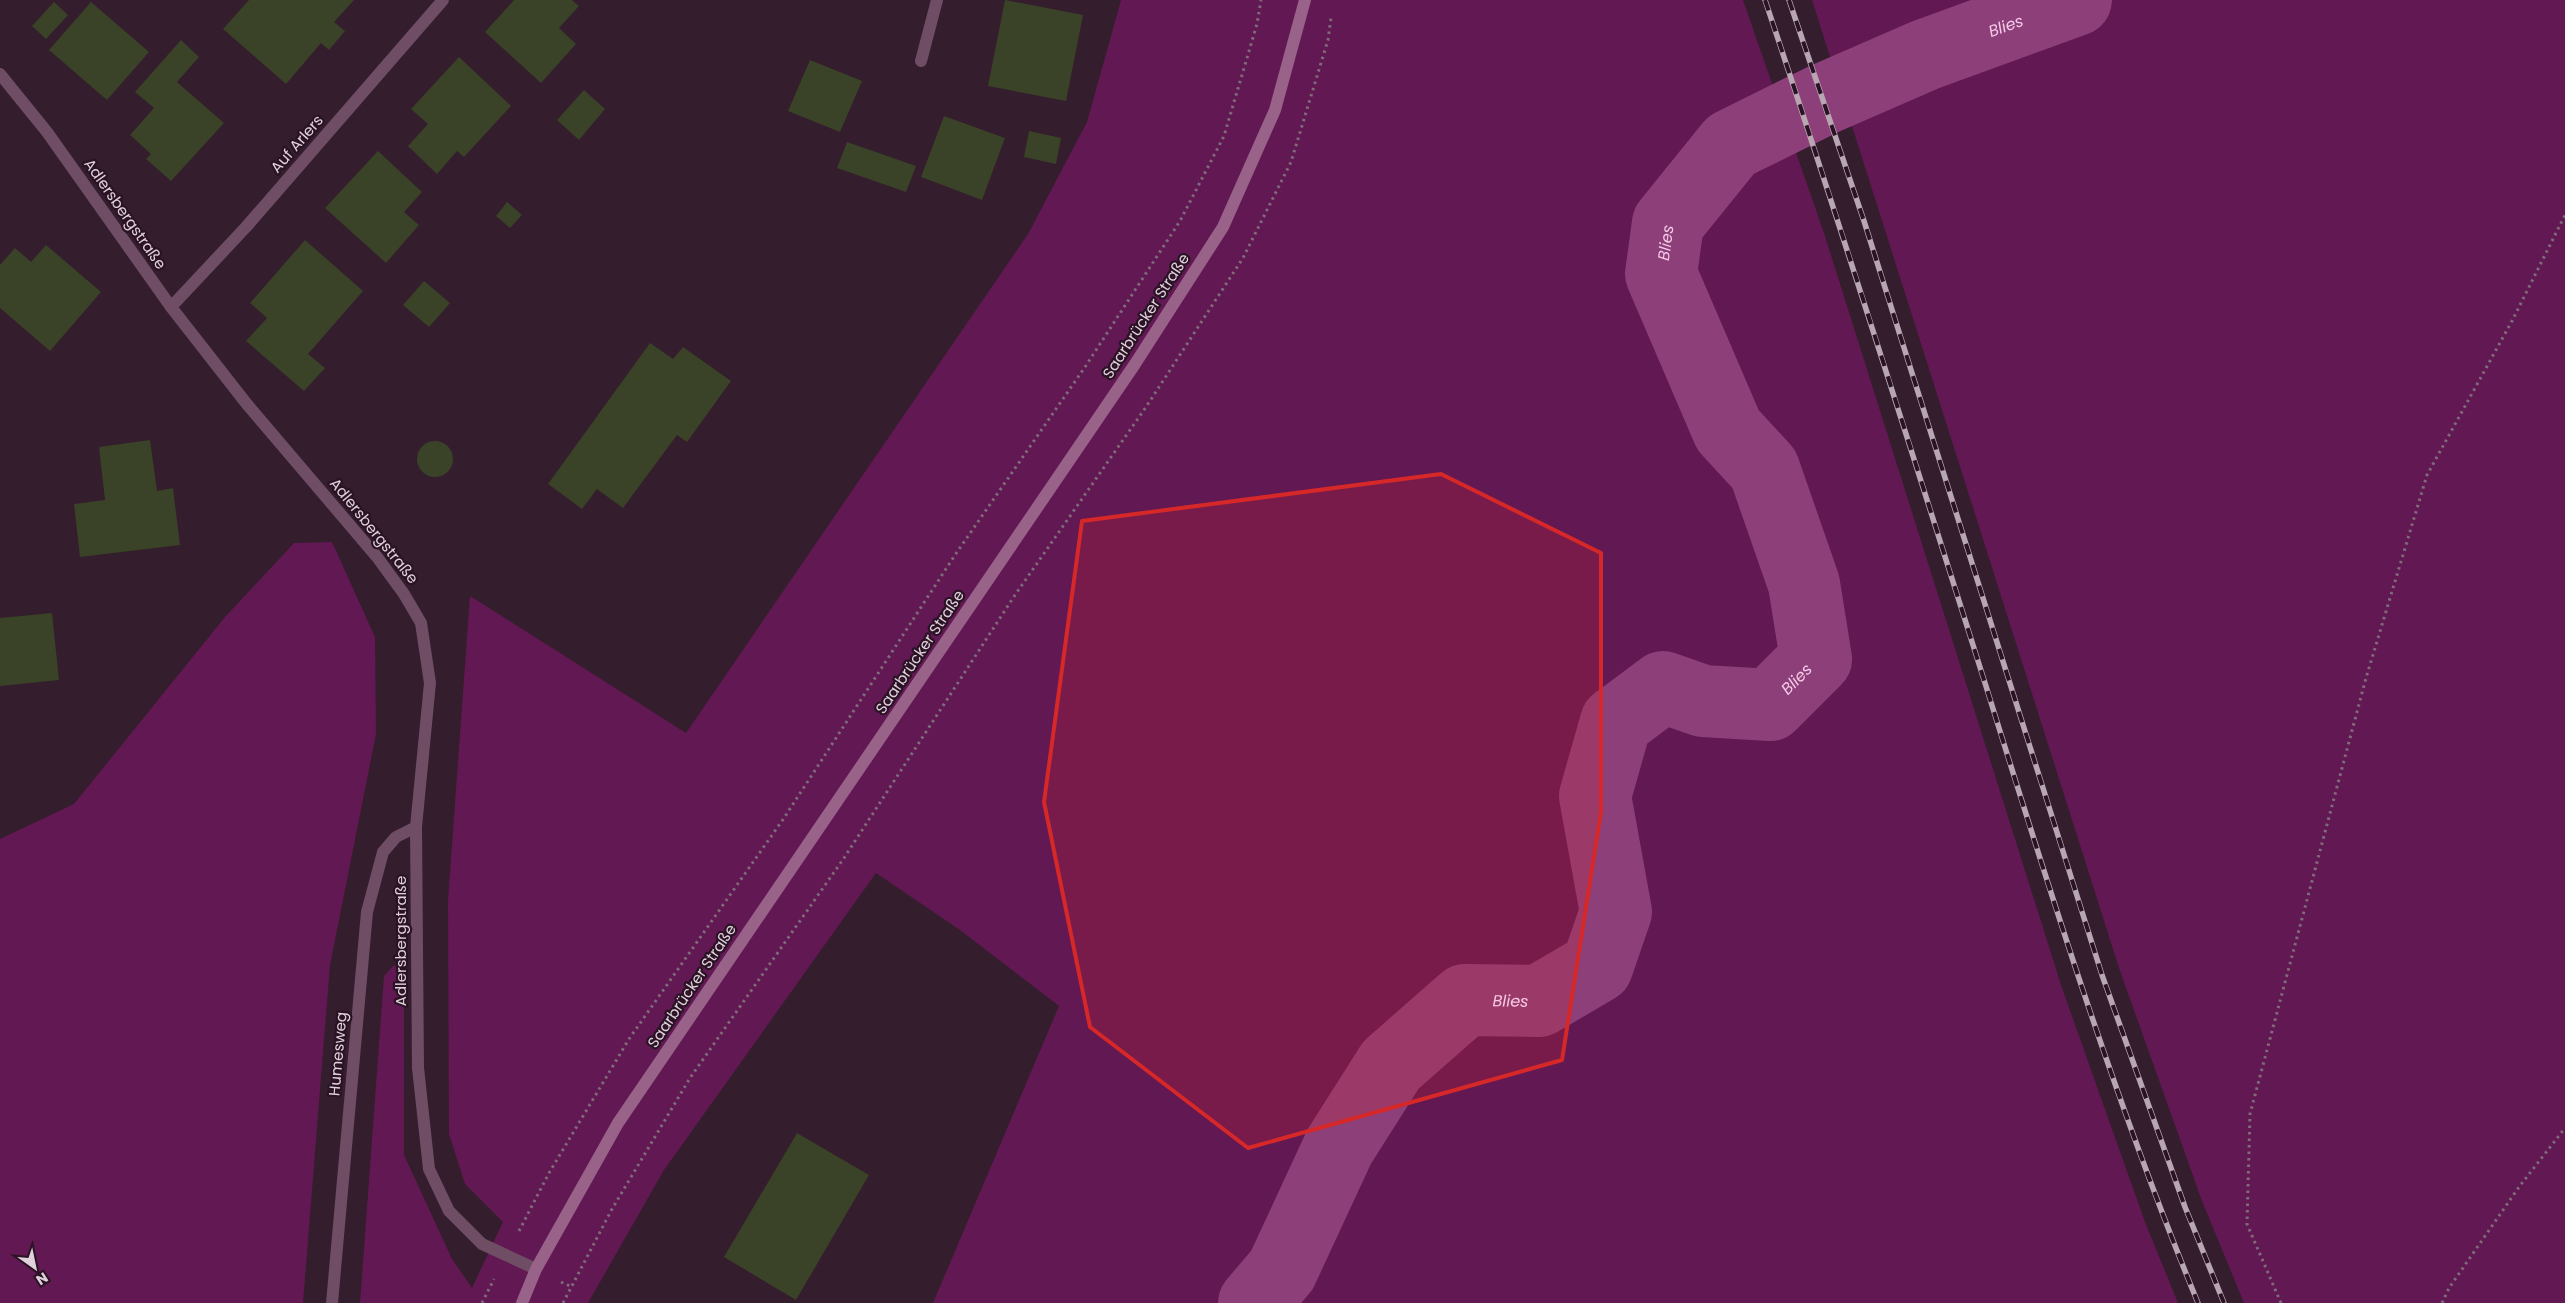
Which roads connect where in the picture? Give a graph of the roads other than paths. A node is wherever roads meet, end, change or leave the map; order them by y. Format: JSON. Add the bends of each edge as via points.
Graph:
{"nodes":[{"id":1,"x":443,"y":0,"type":"edge"},
{"id":2,"x":937,"y":0,"type":"edge"},
{"id":3,"x":1304,"y":0,"type":"edge"},
{"id":4,"x":921,"y":61,"type":"dead end"},
{"id":5,"x":0,"y":74,"type":"edge"},
{"id":6,"x":170,"y":307,"type":"junction"},
{"id":7,"x":416,"y":827,"type":"junction"},
{"id":8,"x":536,"y":1269,"type":"junction"},
{"id":9,"x":332,"y":1303,"type":"edge"},
{"id":10,"x":522,"y":1303,"type":"edge"}],
"edges":[{"from":1,"to":6,"type":"street","name":"Auf Arlers","via":[[246,227]]},
{"from":2,"to":4,"type":"street"},
{"from":3,"to":8,"type":"main road","name":"Saarbrücker Straße","via":[[1275,110],[1222,227],[1135,364],[618,1123]]},
{"from":5,"to":6,"type":"street","name":"Adlersbergstraße","via":[[48,132]]},
{"from":6,"to":7,"type":"street","name":"Adlersbergstraße","via":[[246,403],[378,557],[421,623],[430,684]]},
{"from":7,"to":8,"type":"street","name":"Adlersbergstraße","via":[[418,1068],[429,1169],[449,1211],[482,1244]]},
{"from":7,"to":9,"type":"street","name":"Humesweg","via":[[396,837],[383,852],[367,912]]},
{"from":8,"to":10,"type":"main road","name":"Saarbrücker Straße"}]}
